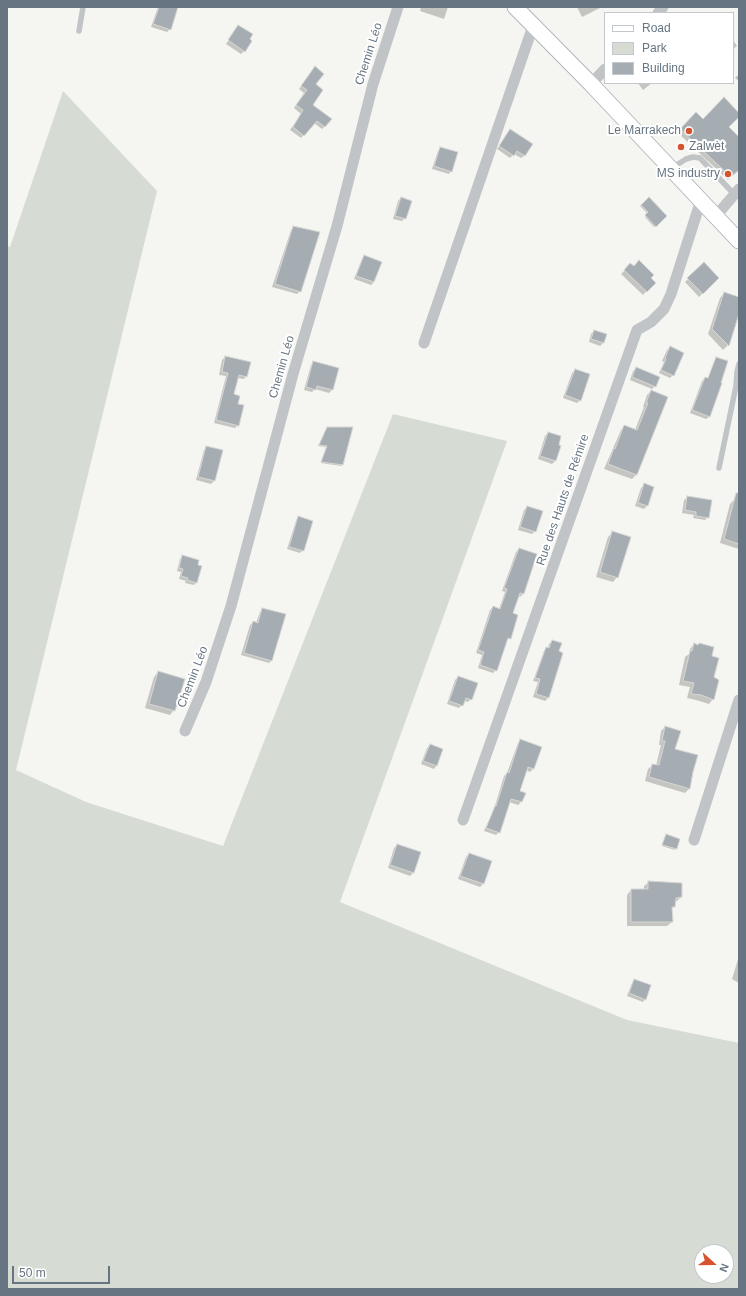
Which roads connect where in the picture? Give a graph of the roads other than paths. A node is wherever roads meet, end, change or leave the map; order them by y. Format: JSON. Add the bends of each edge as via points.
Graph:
{"nodes":[{"id":1,"x":83,"y":7,"type":"edge"},
{"id":2,"x":398,"y":7,"type":"edge"},
{"id":3,"x":515,"y":7,"type":"edge"},
{"id":4,"x":534,"y":26,"type":"junction"},
{"id":5,"x":79,"y":31,"type":"dead end"},
{"id":6,"x":604,"y":70,"type":"edge"},
{"id":7,"x":590,"y":84,"type":"junction"},
{"id":8,"x":670,"y":168,"type":"junction"},
{"id":9,"x":737,"y":192,"type":"edge"},
{"id":10,"x":701,"y":200,"type":"junction"},
{"id":11,"x":716,"y":216,"type":"junction"},
{"id":12,"x":739,"y":241,"type":"edge"},
{"id":13,"x":424,"y":344,"type":"dead end"},
{"id":14,"x":739,"y":364,"type":"edge"},
{"id":15,"x":719,"y":468,"type":"dead end"},
{"id":16,"x":739,"y":700,"type":"edge"},
{"id":17,"x":185,"y":731,"type":"dead end"},
{"id":18,"x":463,"y":820,"type":"dead end"},
{"id":19,"x":694,"y":840,"type":"dead end"}],
"edges":[{"from":1,"to":5,"type":"lane"},
{"from":2,"to":17,"type":"street","name":"Chemin Léo","via":[[373,84],[337,226],[293,374],[231,606],[206,682]]},
{"from":3,"to":4,"type":"main road"},
{"from":4,"to":7,"type":"main road"},
{"from":4,"to":13,"type":"street"},
{"from":6,"to":7,"type":"street"},
{"from":7,"to":8,"type":"main road"},
{"from":8,"to":9,"type":"lane","via":[[686,159],[700,158]]},
{"from":8,"to":10,"type":"main road"},
{"from":9,"to":11,"type":"street"},
{"from":10,"to":11,"type":"main road"},
{"from":10,"to":18,"type":"street","name":"Rue des Hauts de Rémire","via":[[664,309],[651,322],[636,330]]},
{"from":11,"to":12,"type":"main road"},
{"from":14,"to":15,"type":"lane"},
{"from":16,"to":19,"type":"street"}]}
